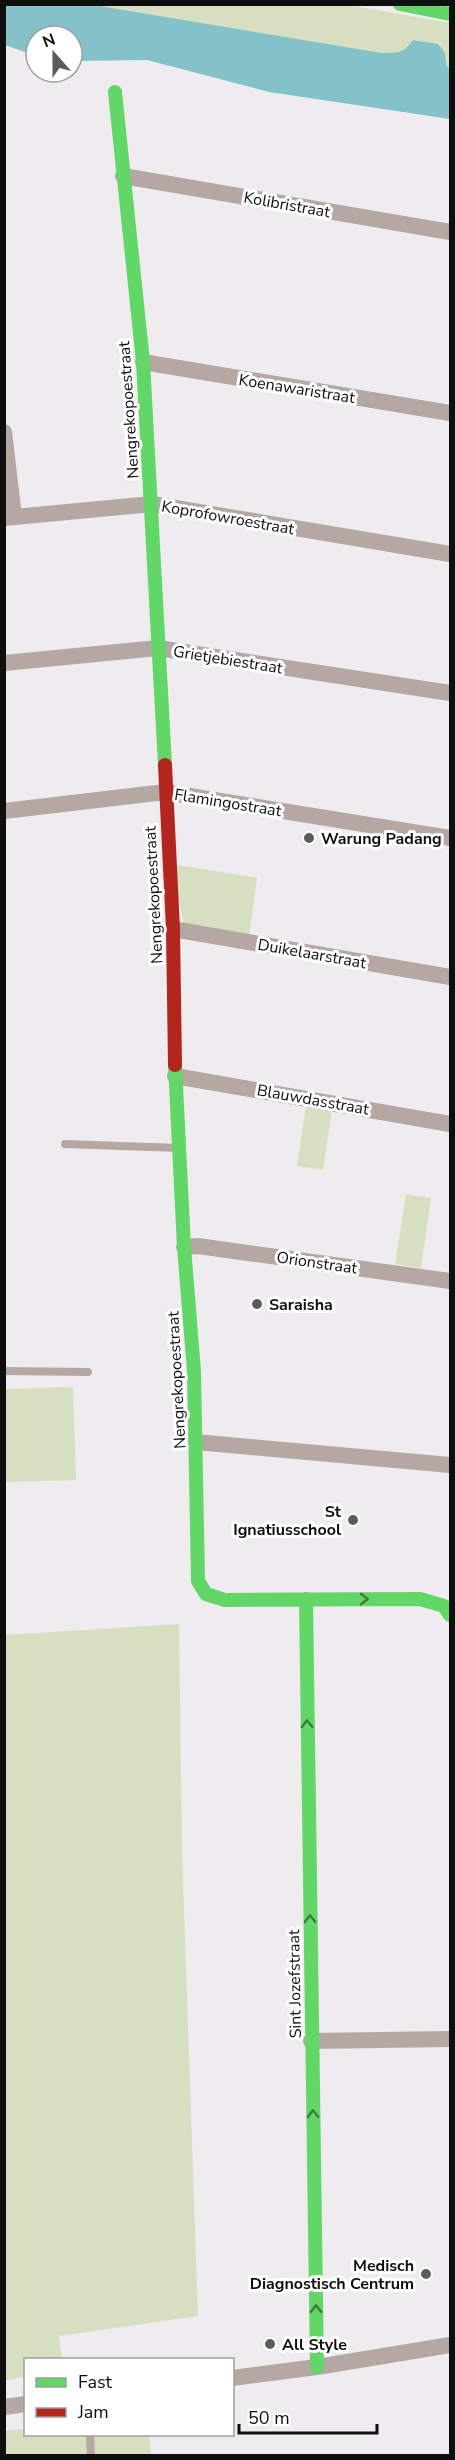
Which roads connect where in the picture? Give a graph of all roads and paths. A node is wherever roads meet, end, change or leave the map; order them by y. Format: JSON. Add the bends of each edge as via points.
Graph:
{"nodes":[{"id":1,"x":399,"y":4,"type":"edge"},
{"id":2,"x":450,"y":14,"type":"edge"},
{"id":3,"x":115,"y":92,"type":"dead end"},
{"id":4,"x":123,"y":176,"type":"junction"},
{"id":5,"x":450,"y":232,"type":"edge"},
{"id":6,"x":143,"y":363,"type":"junction"},
{"id":7,"x":450,"y":413,"type":"edge"},
{"id":8,"x":4,"y":432,"type":"edge"},
{"id":9,"x":152,"y":504,"type":"junction"},
{"id":10,"x":9,"y":517,"type":"edge"},
{"id":11,"x":450,"y":554,"type":"edge"},
{"id":12,"x":158,"y":648,"type":"junction"},
{"id":13,"x":4,"y":663,"type":"edge"},
{"id":14,"x":450,"y":693,"type":"edge"},
{"id":15,"x":165,"y":792,"type":"junction"},
{"id":16,"x":4,"y":811,"type":"edge"},
{"id":17,"x":450,"y":838,"type":"edge"},
{"id":18,"x":173,"y":929,"type":"junction"},
{"id":19,"x":450,"y":977,"type":"edge"},
{"id":20,"x":175,"y":1076,"type":"junction"},
{"id":21,"x":450,"y":1124,"type":"edge"},
{"id":22,"x":65,"y":1144,"type":"dead end"},
{"id":23,"x":179,"y":1148,"type":"junction"},
{"id":24,"x":184,"y":1247,"type":"junction"},
{"id":25,"x":450,"y":1281,"type":"edge"},
{"id":26,"x":4,"y":1371,"type":"edge"},
{"id":27,"x":88,"y":1372,"type":"dead end"},
{"id":28,"x":196,"y":1442,"type":"junction"},
{"id":29,"x":450,"y":1465,"type":"edge"},
{"id":30,"x":306,"y":1599,"type":"junction"},
{"id":31,"x":450,"y":1615,"type":"edge"},
{"id":32,"x":450,"y":2039,"type":"edge"},
{"id":33,"x":311,"y":2041,"type":"junction"},
{"id":34,"x":450,"y":2345,"type":"edge"},
{"id":35,"x":317,"y":2367,"type":"junction"},
{"id":36,"x":234,"y":2378,"type":"edge"},
{"id":37,"x":24,"y":2404,"type":"edge"},
{"id":38,"x":4,"y":2407,"type":"edge"},
{"id":39,"x":90,"y":2436,"type":"edge"},
{"id":40,"x":91,"y":2456,"type":"edge"}],
"edges":[{"from":1,"to":2,"type":"street"},
{"from":3,"to":4,"type":"street","name":"Nengrekopoestraat"},
{"from":4,"to":5,"type":"street","name":"Kolibristraat"},
{"from":4,"to":6,"type":"street","name":"Nengrekopoestraat"},
{"from":6,"to":7,"type":"street","name":"Koenawaristraat"},
{"from":6,"to":9,"type":"street","name":"Nengrekopoestraat"},
{"from":8,"to":10,"type":"street"},
{"from":9,"to":10,"type":"street","name":"Koprofowroestraat"},
{"from":9,"to":11,"type":"street","name":"Koprofowroestraat"},
{"from":9,"to":12,"type":"street","name":"Nengrekopoestraat"},
{"from":12,"to":13,"type":"street","name":"Grietjebiestraat"},
{"from":12,"to":14,"type":"street","name":"Grietjebiestraat"},
{"from":12,"to":15,"type":"street","name":"Nengrekopoestraat"},
{"from":15,"to":16,"type":"street","name":"Flamingostraat"},
{"from":15,"to":17,"type":"street","name":"Flamingostraat"},
{"from":15,"to":18,"type":"street","name":"Nengrekopoestraat"},
{"from":18,"to":19,"type":"street","name":"Duikelaarstraat"},
{"from":18,"to":20,"type":"street","name":"Nengrekopoestraat"},
{"from":20,"to":21,"type":"street","name":"Blauwdasstraat"},
{"from":20,"to":23,"type":"street","name":"Nengrekopoestraat"},
{"from":22,"to":23,"type":"lane"},
{"from":23,"to":24,"type":"street","name":"Nengrekopoestraat"},
{"from":24,"to":25,"type":"street","name":"Orionstraat"},
{"from":24,"to":28,"type":"street","name":"Nengrekopoestraat"},
{"from":26,"to":27,"type":"lane"},
{"from":28,"to":29,"type":"street"},
{"from":28,"to":30,"type":"street","name":"Nengrekopoestraat","via":[[198,1581],[206,1594],[225,1600]]},
{"from":30,"to":31,"type":"street","name":"Nengrekopoestraat","one_way":true,"via":[[420,1599],[444,1606]]},
{"from":33,"to":30,"type":"street","name":"Sint Jozefstraat","one_way":true},
{"from":32,"to":33,"type":"street"},
{"from":35,"to":33,"type":"street","name":"Sint Jozefstraat","one_way":true},
{"from":34,"to":35,"type":"street"},
{"from":35,"to":36,"type":"street"},
{"from":37,"to":38,"type":"street"},
{"from":39,"to":40,"type":"lane"}]}
